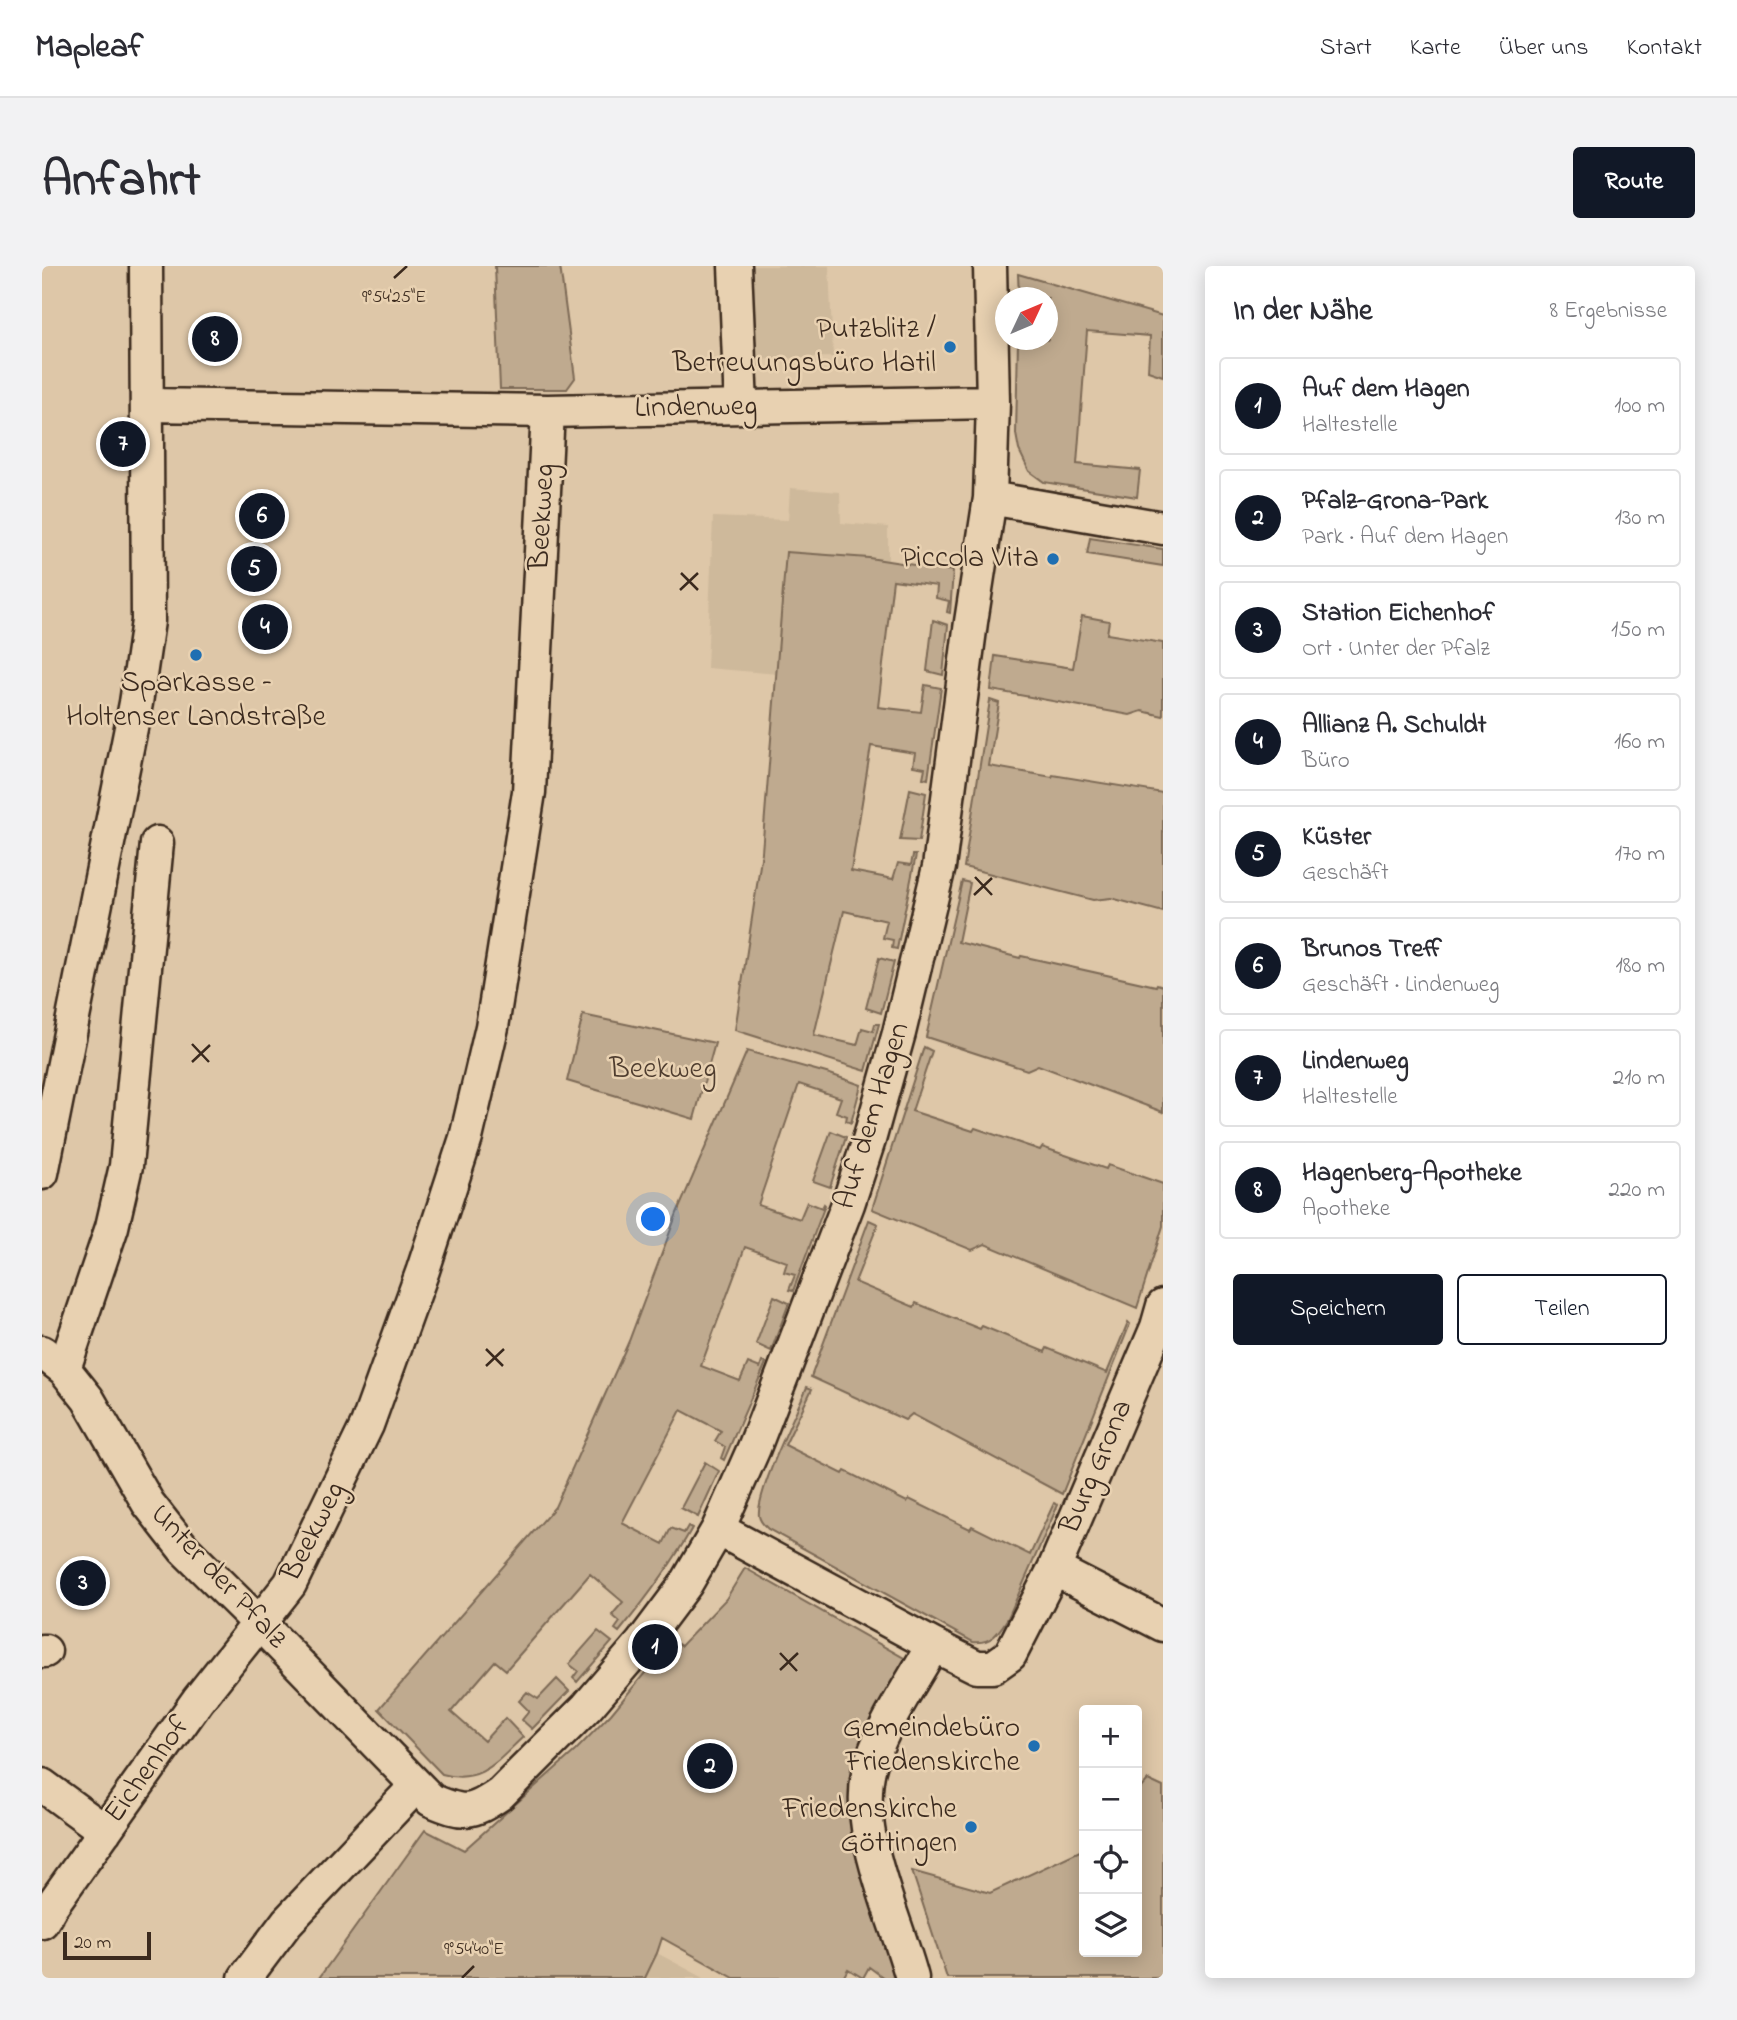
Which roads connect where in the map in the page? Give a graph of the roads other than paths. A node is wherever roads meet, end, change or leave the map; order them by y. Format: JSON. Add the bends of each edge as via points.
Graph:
{"nodes":[{"id":1,"x":146,"y":266,"type":"edge"},
{"id":2,"x":735,"y":266,"type":"edge"},
{"id":3,"x":990,"y":266,"type":"edge"},
{"id":4,"x":993,"y":402,"type":"junction"},
{"id":5,"x":148,"y":405,"type":"junction"},
{"id":6,"x":741,"y":407,"type":"junction"},
{"id":7,"x":548,"y":411,"type":"junction"},
{"id":8,"x":990,"y":498,"type":"junction"},
{"id":9,"x":1163,"y":528,"type":"edge"},
{"id":10,"x":157,"y":843,"type":"dead end"},
{"id":11,"x":42,"y":1172,"type":"edge"},
{"id":12,"x":1161,"y":1321,"type":"edge"},
{"id":13,"x":53,"y":1360,"type":"edge"},
{"id":14,"x":718,"y":1529,"type":"junction"},
{"id":15,"x":1054,"y":1569,"type":"junction"},
{"id":16,"x":259,"y":1623,"type":"junction"},
{"id":17,"x":1163,"y":1625,"type":"edge"},
{"id":18,"x":933,"y":1645,"type":"junction"},
{"id":19,"x":42,"y":1785,"type":"edge"},
{"id":20,"x":416,"y":1786,"type":"junction"},
{"id":21,"x":105,"y":1831,"type":"junction"},
{"id":22,"x":42,"y":1922,"type":"edge"},
{"id":23,"x":245,"y":1978,"type":"edge"},
{"id":24,"x":912,"y":1978,"type":"edge"}],
"edges":[{"from":1,"to":5,"type":"street"},
{"from":2,"to":6,"type":"street"},
{"from":3,"to":4,"type":"street","name":"Auf dem Hagen"},
{"from":4,"to":6,"type":"street","name":"Lindenweg"},
{"from":4,"to":8,"type":"street","name":"Auf dem Hagen"},
{"from":5,"to":7,"type":"street","name":"Lindenweg"},
{"from":5,"to":11,"type":"street","via":[[148,621],[136,703]]},
{"from":6,"to":7,"type":"street","name":"Lindenweg"},
{"from":7,"to":16,"type":"street","name":"Beekweg","via":[[529,792],[492,1027],[466,1138],[368,1425],[290,1584]]},
{"from":8,"to":9,"type":"street"},
{"from":8,"to":14,"type":"street","name":"Auf dem Hagen","via":[[939,867],[899,1033],[848,1204]]},
{"from":10,"to":13,"type":"street","via":[[126,1166],[112,1227]]},
{"from":12,"to":15,"type":"street","name":"Burg Grona"},
{"from":13,"to":16,"type":"street","name":"Unter der Pfalz","via":[[88,1399],[148,1503],[184,1549]]},
{"from":14,"to":18,"type":"street","name":"Burg Grona"},
{"from":14,"to":20,"type":"street","name":"Auf dem Hagen","via":[[686,1584],[641,1644],[568,1727],[500,1794],[469,1811],[431,1800]]},
{"from":15,"to":17,"type":"street","name":"Burg Grona"},
{"from":15,"to":18,"type":"street","name":"Burg Grona","via":[[1010,1655],[993,1667],[977,1667]]},
{"from":16,"to":20,"type":"street","name":"Unter der Pfalz"},
{"from":16,"to":21,"type":"street","name":"Eichenhof"},
{"from":18,"to":24,"type":"street","via":[[880,1739],[871,1762],[864,1811]]},
{"from":19,"to":21,"type":"street"},
{"from":20,"to":23,"type":"street","via":[[287,1922]]},
{"from":21,"to":22,"type":"street","name":"Eichenhof"}]}
